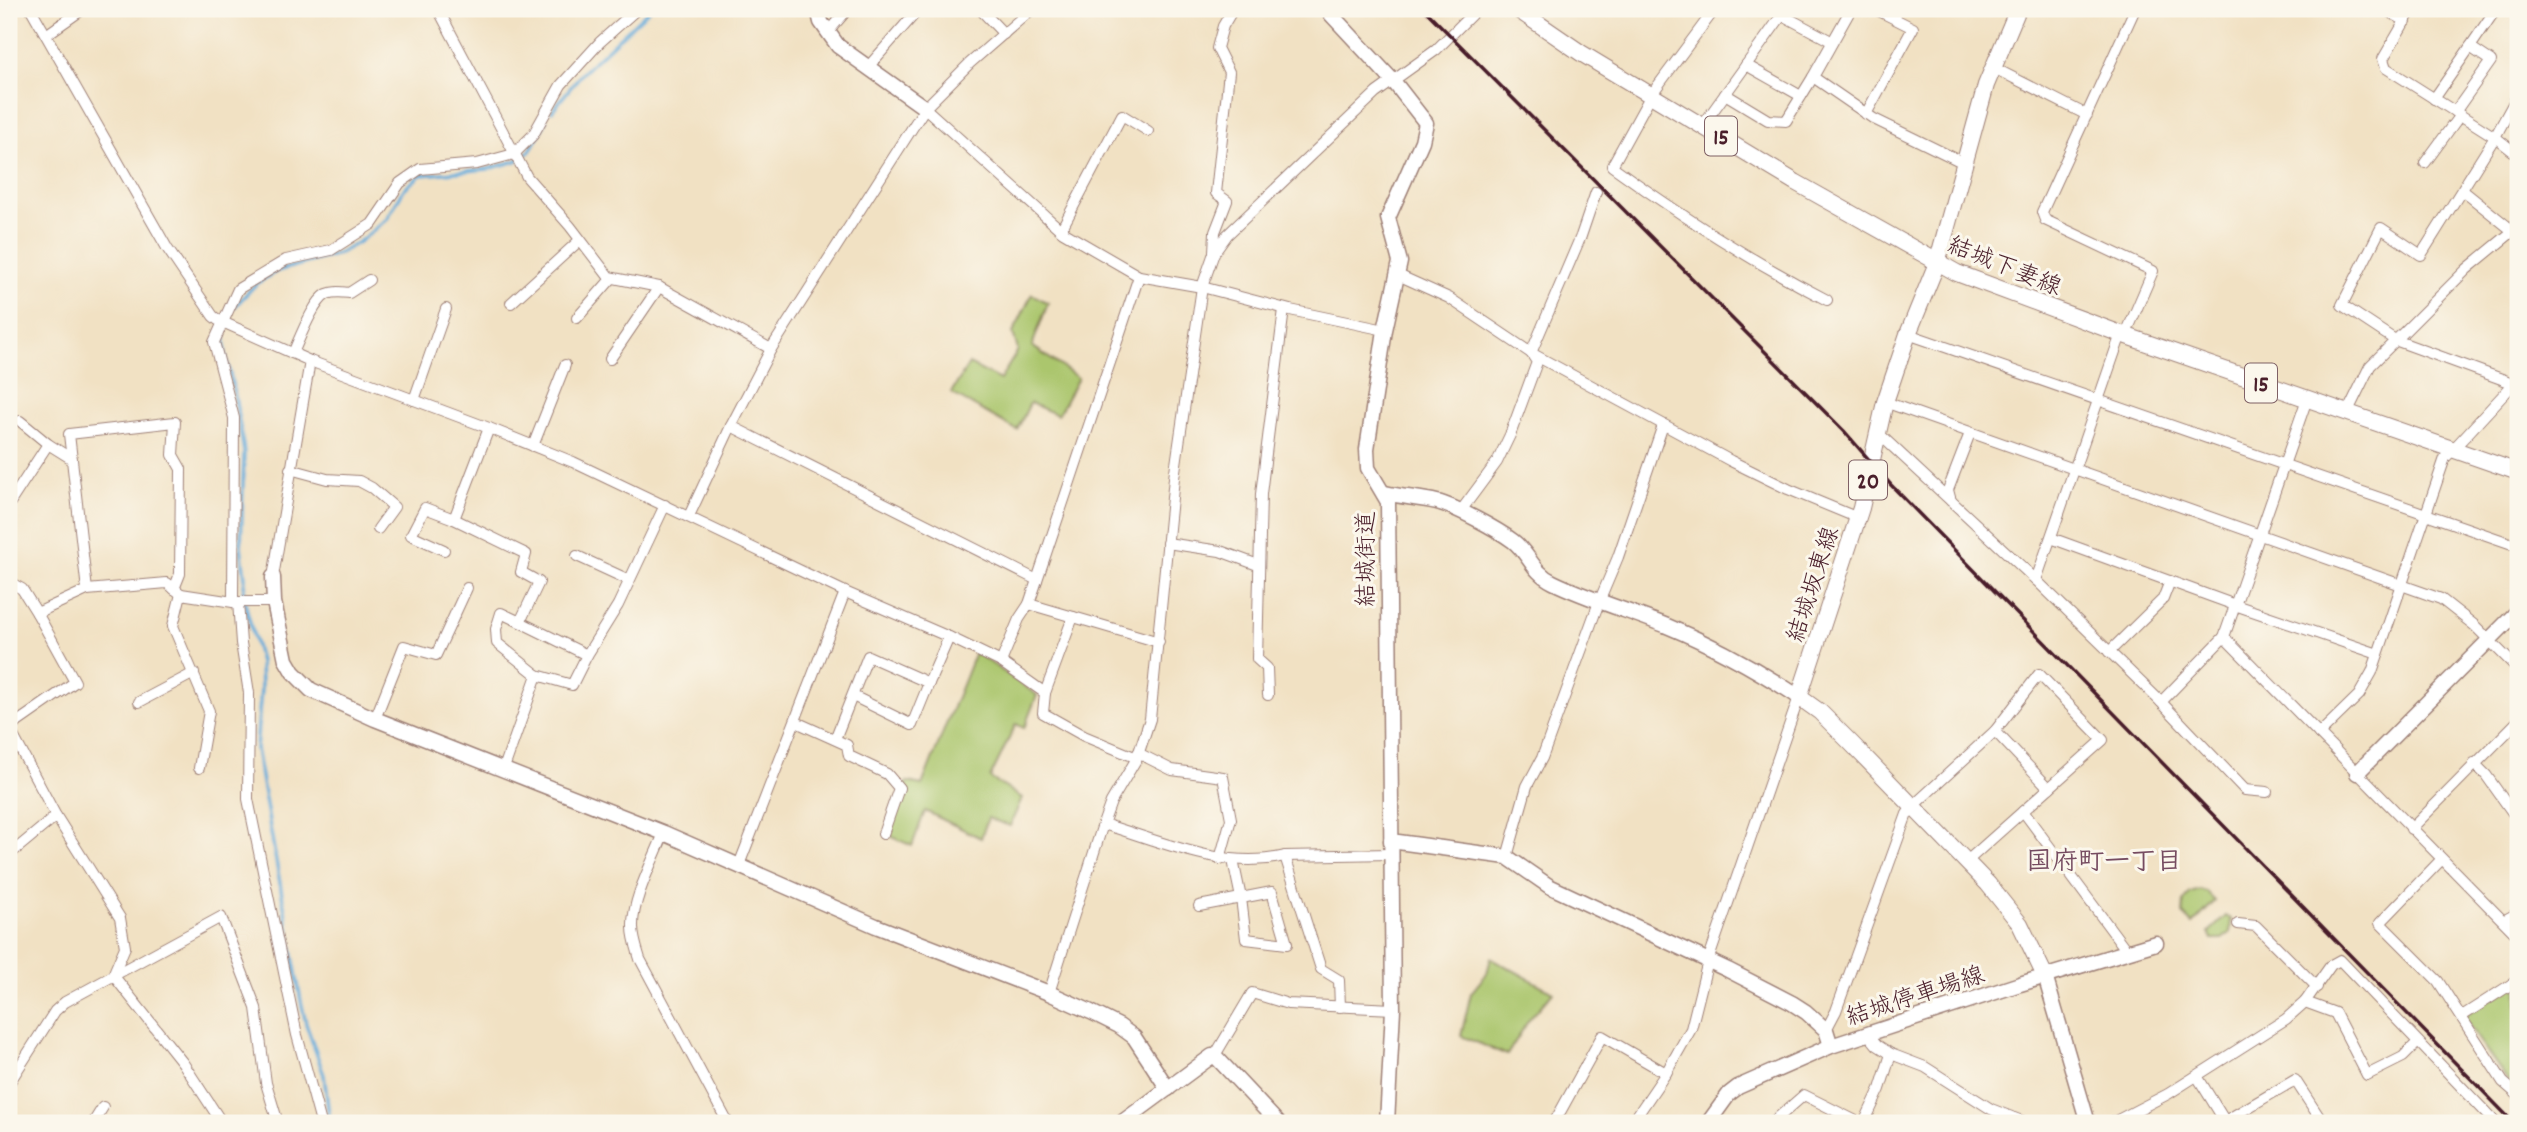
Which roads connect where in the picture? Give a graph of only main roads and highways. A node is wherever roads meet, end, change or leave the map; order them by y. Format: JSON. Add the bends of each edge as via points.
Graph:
{"nodes":[{"id":1,"x":1517,"y":9,"type":"edge"},
{"id":2,"x":2018,"y":9,"type":"edge"},
{"id":3,"x":1937,"y":263,"type":"junction"},
{"id":4,"x":2518,"y":472,"type":"edge"},
{"id":5,"x":2045,"y":976,"type":"road end"}],
"edges":[{"from":1,"to":3,"type":"main road","name":"結城下妻線","number":"15","via":[[1581,53]]},
{"from":2,"to":3,"type":"main road","name":"結城坂東線","number":"20","via":[[1992,67]]},
{"from":3,"to":4,"type":"main road","name":"結城下妻線","number":"15","via":[[2123,335]]},
{"from":3,"to":5,"type":"main road","name":"結城坂東線","number":"20","via":[[1885,402],[1858,518],[1799,697],[1827,718],[1966,862],[2020,924]]}]}
